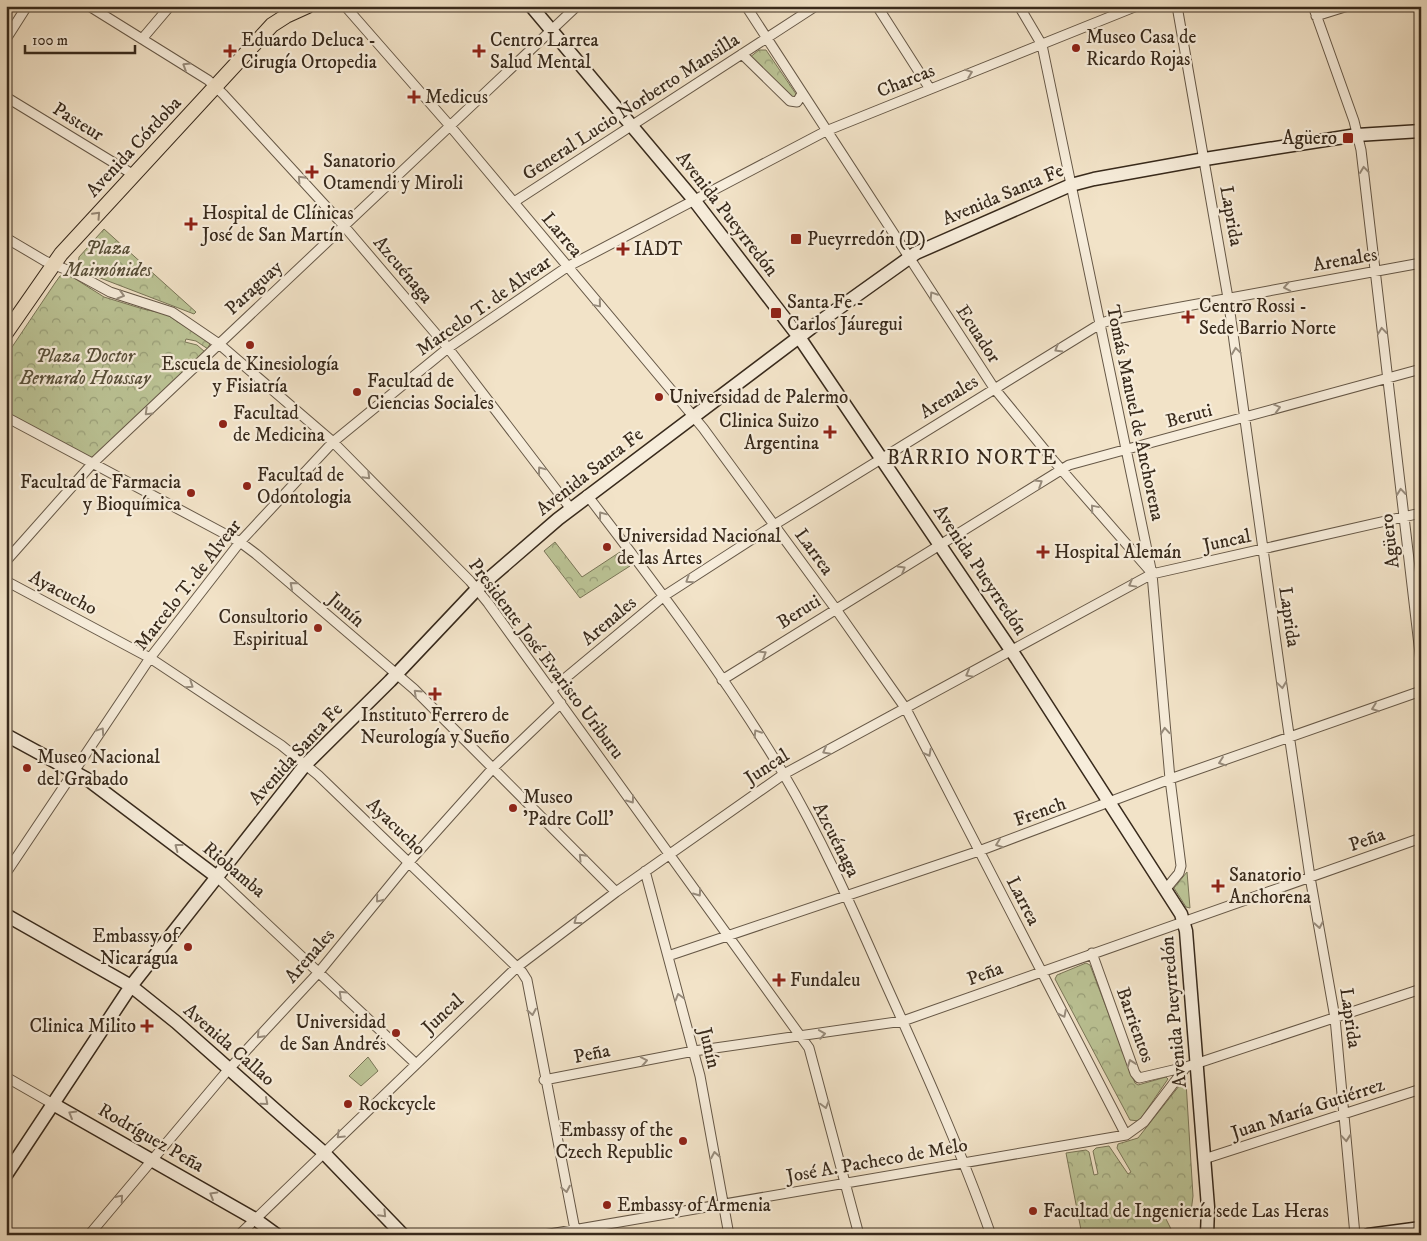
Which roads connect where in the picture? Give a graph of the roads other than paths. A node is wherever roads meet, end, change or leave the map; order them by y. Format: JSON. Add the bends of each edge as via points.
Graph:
{"nodes":[{"id":1,"x":27,"y":6,"type":"edge"},
{"id":2,"x":89,"y":6,"type":"edge"},
{"id":3,"x":170,"y":6,"type":"edge"},
{"id":4,"x":308,"y":6,"type":"edge"},
{"id":5,"x":344,"y":6,"type":"edge"},
{"id":6,"x":531,"y":6,"type":"edge"},
{"id":7,"x":578,"y":6,"type":"edge"},
{"id":8,"x":746,"y":6,"type":"edge"},
{"id":9,"x":816,"y":6,"type":"edge"},
{"id":10,"x":877,"y":6,"type":"edge"},
{"id":11,"x":1019,"y":6,"type":"edge"},
{"id":12,"x":1137,"y":6,"type":"edge"},
{"id":13,"x":1177,"y":6,"type":"edge"},
{"id":14,"x":1313,"y":6,"type":"edge"},
{"id":15,"x":1348,"y":6,"type":"edge"},
{"id":16,"x":1316,"y":16,"type":"junction"},
{"id":17,"x":552,"y":31,"type":"junction"},
{"id":18,"x":6,"y":39,"type":"edge"},
{"id":19,"x":142,"y":39,"type":"junction"},
{"id":20,"x":766,"y":39,"type":"junction"},
{"id":21,"x":1042,"y":45,"type":"junction"},
{"id":22,"x":742,"y":54,"type":"junction"},
{"id":23,"x":215,"y":87,"type":"junction"},
{"id":24,"x":930,"y":88,"type":"junction"},
{"id":25,"x":802,"y":94,"type":"junction"},
{"id":26,"x":6,"y":97,"type":"edge"},
{"id":27,"x":450,"y":126,"type":"junction"},
{"id":28,"x":632,"y":126,"type":"junction"},
{"id":29,"x":1421,"y":130,"type":"edge"},
{"id":30,"x":826,"y":131,"type":"junction"},
{"id":31,"x":1357,"y":135,"type":"junction"},
{"id":32,"x":1205,"y":159,"type":"junction"},
{"id":33,"x":134,"y":175,"type":"junction"},
{"id":34,"x":1071,"y":185,"type":"junction"},
{"id":35,"x":694,"y":200,"type":"junction"},
{"id":36,"x":514,"y":202,"type":"junction"},
{"id":37,"x":344,"y":226,"type":"junction"},
{"id":38,"x":6,"y":238,"type":"edge"},
{"id":39,"x":909,"y":258,"type":"junction"},
{"id":40,"x":1421,"y":263,"type":"edge"},
{"id":41,"x":52,"y":264,"type":"junction"},
{"id":42,"x":567,"y":267,"type":"junction"},
{"id":43,"x":1375,"y":271,"type":"junction"},
{"id":44,"x":1228,"y":298,"type":"junction"},
{"id":45,"x":1100,"y":324,"type":"junction"},
{"id":46,"x":6,"y":333,"type":"edge"},
{"id":47,"x":799,"y":337,"type":"junction"},
{"id":48,"x":219,"y":344,"type":"junction"},
{"id":49,"x":448,"y":348,"type":"junction"},
{"id":50,"x":1421,"y":369,"type":"edge"},
{"id":51,"x":1388,"y":378,"type":"junction"},
{"id":52,"x":994,"y":388,"type":"junction"},
{"id":53,"x":6,"y":417,"type":"edge"},
{"id":54,"x":693,"y":417,"type":"junction"},
{"id":55,"x":1245,"y":417,"type":"junction"},
{"id":56,"x":332,"y":442,"type":"junction"},
{"id":57,"x":1126,"y":450,"type":"junction"},
{"id":58,"x":882,"y":458,"type":"junction"},
{"id":59,"x":92,"y":464,"type":"junction"},
{"id":60,"x":1061,"y":470,"type":"junction"},
{"id":61,"x":588,"y":495,"type":"junction"},
{"id":62,"x":571,"y":508,"type":"junction"},
{"id":63,"x":1421,"y":513,"type":"edge"},
{"id":64,"x":1404,"y":517,"type":"junction"},
{"id":65,"x":774,"y":525,"type":"junction"},
{"id":66,"x":1144,"y":539,"type":"junction"},
{"id":67,"x":240,"y":542,"type":"junction"},
{"id":68,"x":941,"y":544,"type":"junction"},
{"id":69,"x":1126,"y":545,"type":"junction"},
{"id":70,"x":1263,"y":550,"type":"junction"},
{"id":71,"x":6,"y":561,"type":"edge"},
{"id":72,"x":1152,"y":574,"type":"junction"},
{"id":73,"x":6,"y":581,"type":"edge"},
{"id":74,"x":476,"y":588,"type":"junction"},
{"id":75,"x":664,"y":596,"type":"junction"},
{"id":76,"x":835,"y":608,"type":"junction"},
{"id":77,"x":1012,"y":650,"type":"junction"},
{"id":78,"x":150,"y":658,"type":"junction"},
{"id":79,"x":1421,"y":662,"type":"edge"},
{"id":80,"x":396,"y":674,"type":"junction"},
{"id":81,"x":722,"y":680,"type":"junction"},
{"id":82,"x":551,"y":690,"type":"junction"},
{"id":83,"x":1421,"y":691,"type":"edge"},
{"id":84,"x":561,"y":703,"type":"junction"},
{"id":85,"x":906,"y":709,"type":"junction"},
{"id":86,"x":6,"y":735,"type":"edge"},
{"id":87,"x":1290,"y":738,"type":"junction"},
{"id":88,"x":306,"y":765,"type":"junction"},
{"id":89,"x":494,"y":767,"type":"junction"},
{"id":90,"x":73,"y":771,"type":"junction"},
{"id":91,"x":784,"y":774,"type":"junction"},
{"id":92,"x":1170,"y":779,"type":"junction"},
{"id":93,"x":1110,"y":803,"type":"junction"},
{"id":94,"x":1421,"y":838,"type":"edge"},
{"id":95,"x":980,"y":851,"type":"junction"},
{"id":96,"x":670,"y":854,"type":"junction"},
{"id":97,"x":409,"y":862,"type":"junction"},
{"id":98,"x":645,"y":871,"type":"junction"},
{"id":99,"x":6,"y":873,"type":"edge"},
{"id":100,"x":216,"y":877,"type":"junction"},
{"id":101,"x":1310,"y":877,"type":"junction"},
{"id":102,"x":1165,"y":890,"type":"junction"},
{"id":103,"x":616,"y":892,"type":"junction"},
{"id":104,"x":847,"y":896,"type":"junction"},
{"id":105,"x":6,"y":915,"type":"edge"},
{"id":106,"x":1184,"y":923,"type":"junction"},
{"id":107,"x":729,"y":937,"type":"junction"},
{"id":108,"x":1092,"y":953,"type":"junction"},
{"id":109,"x":668,"y":956,"type":"junction"},
{"id":110,"x":518,"y":967,"type":"junction"},
{"id":111,"x":1041,"y":971,"type":"junction"},
{"id":112,"x":319,"y":972,"type":"junction"},
{"id":113,"x":131,"y":986,"type":"junction"},
{"id":114,"x":1421,"y":990,"type":"edge"},
{"id":115,"x":1335,"y":1018,"type":"junction"},
{"id":116,"x":903,"y":1021,"type":"junction"},
{"id":117,"x":803,"y":1037,"type":"junction"},
{"id":118,"x":694,"y":1052,"type":"junction"},
{"id":119,"x":415,"y":1063,"type":"junction"},
{"id":120,"x":1192,"y":1065,"type":"junction"},
{"id":121,"x":228,"y":1070,"type":"junction"},
{"id":122,"x":6,"y":1076,"type":"edge"},
{"id":123,"x":544,"y":1080,"type":"junction"},
{"id":124,"x":1421,"y":1089,"type":"edge"},
{"id":125,"x":53,"y":1104,"type":"junction"},
{"id":126,"x":1344,"y":1114,"type":"junction"},
{"id":127,"x":1126,"y":1135,"type":"junction"},
{"id":128,"x":323,"y":1152,"type":"junction"},
{"id":129,"x":1204,"y":1159,"type":"junction"},
{"id":130,"x":153,"y":1160,"type":"junction"},
{"id":131,"x":965,"y":1162,"type":"junction"},
{"id":132,"x":6,"y":1175,"type":"edge"},
{"id":133,"x":846,"y":1184,"type":"junction"},
{"id":134,"x":724,"y":1203,"type":"junction"},
{"id":135,"x":255,"y":1219,"type":"junction"},
{"id":136,"x":1421,"y":1228,"type":"edge"},
{"id":137,"x":575,"y":1232,"type":"edge"},
{"id":138,"x":89,"y":1235,"type":"edge"},
{"id":139,"x":239,"y":1235,"type":"edge"},
{"id":140,"x":277,"y":1235,"type":"edge"},
{"id":141,"x":403,"y":1235,"type":"edge"},
{"id":142,"x":544,"y":1235,"type":"edge"},
{"id":143,"x":729,"y":1235,"type":"edge"},
{"id":144,"x":859,"y":1235,"type":"edge"},
{"id":145,"x":991,"y":1235,"type":"edge"},
{"id":146,"x":1207,"y":1235,"type":"edge"},
{"id":147,"x":1355,"y":1235,"type":"edge"},
{"id":148,"x":1368,"y":1235,"type":"edge"}],
"edges":[{"from":1,"to":18,"type":"street"},
{"from":2,"to":19,"type":"street","name":"Azcuénaga"},
{"from":3,"to":19,"type":"street"},
{"from":4,"to":23,"type":"main road","name":"Avenida Córdoba","via":[[276,22]]},
{"from":5,"to":27,"type":"street","name":"Larrea"},
{"from":6,"to":17,"type":"main road","name":"Avenida Pueyrredón"},
{"from":7,"to":17,"type":"street","name":"Paraguay"},
{"from":8,"to":20,"type":"street","name":"Ecuador"},
{"from":9,"to":20,"type":"street","name":"General Lucio Norberto Mansilla"},
{"from":10,"to":24,"type":"street"},
{"from":11,"to":21,"type":"street","name":"Tomás Manuel de Anchorena"},
{"from":12,"to":21,"type":"street","name":"Charcas"},
{"from":13,"to":32,"type":"street","name":"Laprida"},
{"from":14,"to":16,"type":"street","name":"Agüero"},
{"from":15,"to":16,"type":"street"},
{"from":16,"to":31,"type":"street","name":"Agüero"},
{"from":17,"to":27,"type":"street","name":"Paraguay"},
{"from":17,"to":28,"type":"main road","name":"Avenida Pueyrredón"},
{"from":23,"to":19,"type":"street","name":"Azcuénaga","one_way":true},
{"from":20,"to":22,"type":"street","name":"General Lucio Norberto Mansilla"},
{"from":20,"to":25,"type":"street","name":"Ecuador"},
{"from":24,"to":21,"type":"street","name":"Charcas","one_way":true},
{"from":21,"to":34,"type":"street","name":"Tomás Manuel de Anchorena"},
{"from":22,"to":25,"type":"street","via":[[790,101],[797,102]]},
{"from":22,"to":28,"type":"street","name":"General Lucio Norberto Mansilla"},
{"from":23,"to":33,"type":"main road","name":"Avenida Córdoba"},
{"from":37,"to":23,"type":"street","name":"Azcuénaga","one_way":true},
{"from":24,"to":30,"type":"street","name":"Charcas"},
{"from":25,"to":30,"type":"street","name":"Ecuador"},
{"from":26,"to":33,"type":"street","name":"Pasteur"},
{"from":27,"to":36,"type":"street","name":"Larrea"},
{"from":27,"to":37,"type":"street","name":"Paraguay"},
{"from":28,"to":35,"type":"main road","name":"Avenida Pueyrredón"},
{"from":28,"to":36,"type":"street","name":"General Lucio Norberto Mansilla"},
{"from":29,"to":31,"type":"main road","name":"Avenida Santa Fe"},
{"from":30,"to":35,"type":"street","name":"Charcas"},
{"from":30,"to":39,"type":"street","name":"Ecuador"},
{"from":31,"to":32,"type":"main road","name":"Avenida Santa Fe"},
{"from":43,"to":31,"type":"street","name":"Agüero","one_way":true},
{"from":32,"to":34,"type":"main road","name":"Avenida Santa Fe"},
{"from":32,"to":44,"type":"street","name":"Laprida"},
{"from":41,"to":33,"type":"main road","name":"Avenida Córdoba","one_way":true},
{"from":34,"to":39,"type":"main road","name":"Avenida Santa Fe"},
{"from":34,"to":45,"type":"street","name":"Tomás Manuel de Anchorena"},
{"from":35,"to":42,"type":"street","name":"Marcelo T. de Alvear"},
{"from":35,"to":47,"type":"main road","name":"Avenida Pueyrredón"},
{"from":36,"to":42,"type":"street","name":"Larrea"},
{"from":37,"to":48,"type":"street","name":"Paraguay"},
{"from":37,"to":49,"type":"street","name":"Azcuénaga"},
{"from":38,"to":41,"type":"street","name":"Presidente José Evaristo Uriburu"},
{"from":39,"to":47,"type":"main road","name":"Avenida Santa Fe"},
{"from":52,"to":39,"type":"street","name":"Ecuador","one_way":true},
{"from":40,"to":43,"type":"street","name":"Arenales"},
{"from":41,"to":46,"type":"main road","name":"Avenida Córdoba"},
{"from":41,"to":48,"type":"street","name":"Presidente José Evaristo Uriburu","one_way":true,"via":[[110,292],[164,308]]},
{"from":42,"to":49,"type":"street","name":"Marcelo T. de Alvear"},
{"from":42,"to":54,"type":"street","name":"Larrea","one_way":true},
{"from":43,"to":44,"type":"street","name":"Arenales","one_way":true},
{"from":51,"to":43,"type":"street","name":"Agüero","one_way":true},
{"from":44,"to":45,"type":"street","name":"Arenales"},
{"from":55,"to":44,"type":"street","name":"Laprida","one_way":true},
{"from":45,"to":52,"type":"street","name":"Arenales","one_way":true},
{"from":45,"to":57,"type":"street","name":"Tomás Manuel de Anchorena"},
{"from":47,"to":54,"type":"main road","name":"Avenida Santa Fe"},
{"from":47,"to":58,"type":"main road","name":"Avenida Pueyrredón"},
{"from":48,"to":56,"type":"street","name":"Presidente José Evaristo Uriburu"},
{"from":48,"to":59,"type":"street","name":"Paraguay","one_way":true},
{"from":49,"to":56,"type":"street","name":"Marcelo T. de Alvear"},
{"from":62,"to":49,"type":"street","name":"Azcuénaga","one_way":true},
{"from":50,"to":51,"type":"street","name":"Beruti"},
{"from":55,"to":51,"type":"street","name":"Beruti","one_way":true},
{"from":64,"to":51,"type":"street","name":"Agüero","one_way":true},
{"from":52,"to":58,"type":"street","name":"Arenales"},
{"from":52,"to":60,"type":"street","name":"Ecuador"},
{"from":53,"to":59,"type":"street","name":"Junín"},
{"from":54,"to":61,"type":"main road","name":"Avenida Santa Fe"},
{"from":54,"to":65,"type":"street","name":"Larrea"},
{"from":55,"to":57,"type":"street","name":"Beruti"},
{"from":55,"to":70,"type":"street","name":"Laprida"},
{"from":56,"to":67,"type":"street","name":"Marcelo T. de Alvear"},
{"from":56,"to":74,"type":"street","name":"Presidente José Evaristo Uriburu","one_way":true},
{"from":57,"to":60,"type":"street","name":"Beruti"},
{"from":57,"to":66,"type":"street","name":"Tomás Manuel de Anchorena"},
{"from":58,"to":65,"type":"street","name":"Arenales"},
{"from":58,"to":68,"type":"main road","name":"Avenida Pueyrredón"},
{"from":59,"to":67,"type":"street","name":"Junín"},
{"from":59,"to":71,"type":"street","name":"Paraguay"},
{"from":68,"to":60,"type":"street","name":"Beruti","one_way":true},
{"from":69,"to":60,"type":"street","name":"Ecuador","one_way":true},
{"from":61,"to":62,"type":"main road","name":"Avenida Santa Fe"},
{"from":75,"to":61,"type":"street","name":"Azcuénaga","one_way":true},
{"from":62,"to":74,"type":"main road","name":"Avenida Santa Fe"},
{"from":63,"to":64,"type":"street","name":"Juncal"},
{"from":64,"to":70,"type":"street","name":"Juncal"},
{"from":64,"to":79,"type":"street","name":"Agüero"},
{"from":65,"to":75,"type":"street","name":"Arenales","one_way":true},
{"from":65,"to":76,"type":"street","name":"Larrea"},
{"from":66,"to":69,"type":"street","via":[[1138,547]]},
{"from":66,"to":72,"type":"street","name":"Tomás Manuel de Anchorena"},
{"from":67,"to":78,"type":"street","name":"Marcelo T. de Alvear"},
{"from":80,"to":67,"type":"street","name":"Junín","one_way":true},
{"from":76,"to":68,"type":"street","name":"Beruti","one_way":true},
{"from":68,"to":77,"type":"main road","name":"Avenida Pueyrredón"},
{"from":69,"to":72,"type":"street","name":"Ecuador"},
{"from":70,"to":72,"type":"street","name":"Juncal"},
{"from":70,"to":87,"type":"street","name":"Laprida","one_way":true},
{"from":72,"to":77,"type":"street","name":"Juncal","one_way":true},
{"from":92,"to":72,"type":"street","name":"Tomás Manuel de Anchorena","one_way":true},
{"from":73,"to":78,"type":"street","name":"Ayacucho"},
{"from":74,"to":80,"type":"main road","name":"Avenida Santa Fe"},
{"from":74,"to":82,"type":"street","name":"Presidente José Evaristo Uriburu"},
{"from":75,"to":81,"type":"street","name":"Azcuénaga"},
{"from":75,"to":82,"type":"street","name":"Arenales"},
{"from":81,"to":76,"type":"street","name":"Beruti","one_way":true},
{"from":76,"to":85,"type":"street","name":"Larrea"},
{"from":77,"to":85,"type":"street","name":"Juncal","one_way":true},
{"from":77,"to":93,"type":"main road","name":"Avenida Pueyrredón"},
{"from":78,"to":88,"type":"street","name":"Ayacucho","one_way":true},
{"from":90,"to":78,"type":"street","name":"Marcelo T. de Alvear","one_way":true},
{"from":80,"to":88,"type":"main road","name":"Avenida Santa Fe"},
{"from":89,"to":80,"type":"street","name":"Junín","one_way":true},
{"from":91,"to":81,"type":"street","name":"Azcuénaga","one_way":true},
{"from":82,"to":84,"type":"street","name":"Presidente José Evaristo Uriburu"},
{"from":83,"to":87,"type":"street","name":"French","one_way":true},
{"from":84,"to":89,"type":"street","name":"Arenales"},
{"from":84,"to":96,"type":"street","name":"Presidente José Evaristo Uriburu","one_way":true},
{"from":85,"to":91,"type":"street","name":"Juncal","one_way":true},
{"from":85,"to":95,"type":"street","name":"Larrea","one_way":true},
{"from":86,"to":90,"type":"main road","name":"Riobamba"},
{"from":87,"to":92,"type":"street","name":"French","one_way":true},
{"from":87,"to":101,"type":"street","name":"Laprida"},
{"from":88,"to":97,"type":"street","name":"Ayacucho"},
{"from":88,"to":100,"type":"main road","name":"Avenida Santa Fe"},
{"from":89,"to":97,"type":"street","name":"Arenales"},
{"from":103,"to":89,"type":"street","name":"Junín","one_way":true},
{"from":90,"to":99,"type":"street","name":"Marcelo T. de Alvear"},
{"from":100,"to":90,"type":"main road","name":"Riobamba","one_way":true},
{"from":91,"to":96,"type":"street","name":"Juncal"},
{"from":91,"to":104,"type":"street","name":"Azcuénaga"},
{"from":92,"to":93,"type":"street","name":"French"},
{"from":92,"to":102,"type":"street","name":"Tomás Manuel de Anchorena","via":[[1182,866]]},
{"from":93,"to":95,"type":"street","name":"French","one_way":true},
{"from":93,"to":102,"type":"main road","name":"Avenida Pueyrredón"},
{"from":94,"to":101,"type":"street","name":"Peña"},
{"from":95,"to":104,"type":"street","name":"French"},
{"from":95,"to":111,"type":"street","name":"Larrea"},
{"from":96,"to":98,"type":"street","name":"Juncal"},
{"from":96,"to":107,"type":"street","name":"Presidente José Evaristo Uriburu","one_way":true},
{"from":97,"to":110,"type":"street","name":"Ayacucho"},
{"from":97,"to":112,"type":"street","name":"Arenales","one_way":true},
{"from":98,"to":103,"type":"street","name":"Juncal"},
{"from":98,"to":109,"type":"street","name":"Junín"},
{"from":100,"to":112,"type":"street","name":"Riobamba"},
{"from":100,"to":113,"type":"main road","name":"Avenida Santa Fe"},
{"from":101,"to":106,"type":"street","name":"Peña"},
{"from":101,"to":115,"type":"street","name":"Laprida","one_way":true},
{"from":102,"to":106,"type":"main road","name":"Avenida Pueyrredón"},
{"from":103,"to":110,"type":"street","name":"Juncal","one_way":true},
{"from":104,"to":107,"type":"street","name":"French"},
{"from":104,"to":116,"type":"street","name":"Azcuénaga"},
{"from":105,"to":113,"type":"main road","name":"Avenida Callao"},
{"from":106,"to":108,"type":"street","name":"Peña"},
{"from":106,"to":120,"type":"main road","name":"Avenida Pueyrredón"},
{"from":107,"to":109,"type":"street","name":"French"},
{"from":107,"to":117,"type":"street","name":"Presidente José Evaristo Uriburu"},
{"from":108,"to":111,"type":"street","name":"Peña"},
{"from":120,"to":108,"type":"street","name":"Barrientos","one_way":true,"via":[[1136,1077]]},
{"from":118,"to":109,"type":"street","name":"Junín","one_way":true},
{"from":110,"to":119,"type":"street","name":"Juncal"},
{"from":110,"to":123,"type":"street","name":"Ayacucho","one_way":true,"via":[[527,980]]},
{"from":111,"to":116,"type":"street","name":"Peña"},
{"from":111,"to":127,"type":"street","name":"Larrea","one_way":true},
{"from":119,"to":112,"type":"street","name":"Riobamba","one_way":true},
{"from":112,"to":121,"type":"street","name":"Arenales","one_way":true},
{"from":113,"to":121,"type":"main road","name":"Avenida Callao"},
{"from":113,"to":125,"type":"main road","name":"Avenida Santa Fe"},
{"from":114,"to":115,"type":"street"},
{"from":115,"to":120,"type":"street"},
{"from":115,"to":126,"type":"street","name":"Laprida"},
{"from":117,"to":116,"type":"street","name":"Peña","one_way":true},
{"from":116,"to":131,"type":"street","name":"Azcuénaga"},
{"from":117,"to":118,"type":"street","name":"Peña"},
{"from":117,"to":133,"type":"street","name":"Presidente José Evaristo Uriburu","one_way":true,"via":[[809,1048]]},
{"from":123,"to":118,"type":"street","name":"Peña","one_way":true},
{"from":134,"to":118,"type":"street","name":"Junín","one_way":true},
{"from":119,"to":128,"type":"street","name":"Juncal","one_way":true},
{"from":120,"to":127,"type":"street","name":"José A. Pacheco de Melo","via":[[1144,1122]]},
{"from":120,"to":129,"type":"main road","name":"Avenida Pueyrredón"},
{"from":121,"to":128,"type":"main road","name":"Avenida Callao","one_way":true},
{"from":121,"to":130,"type":"street","name":"Arenales"},
{"from":122,"to":125,"type":"street","name":"Rodríguez Peña"},
{"from":123,"to":137,"type":"street","name":"Ayacucho","one_way":true},
{"from":124,"to":126,"type":"street","name":"Juan María Gutiérrez"},
{"from":130,"to":125,"type":"main road","name":"Rodríguez Peña","one_way":true},
{"from":125,"to":132,"type":"main road","name":"Avenida Santa Fe"},
{"from":126,"to":129,"type":"street","name":"Juan María Gutiérrez"},
{"from":126,"to":147,"type":"street","name":"Laprida","one_way":true},
{"from":127,"to":131,"type":"street","name":"José A. Pacheco de Melo"},
{"from":128,"to":135,"type":"street","name":"Juncal"},
{"from":128,"to":141,"type":"main road","name":"Avenida Callao","one_way":true},
{"from":129,"to":146,"type":"main road","name":"Avenida Pueyrredón"},
{"from":135,"to":130,"type":"main road","name":"Rodríguez Peña","one_way":true},
{"from":138,"to":130,"type":"street","name":"Arenales","one_way":true},
{"from":131,"to":133,"type":"street","name":"José A. Pacheco de Melo"},
{"from":131,"to":145,"type":"street","name":"Azcuénaga"},
{"from":133,"to":134,"type":"street","name":"José A. Pacheco de Melo"},
{"from":133,"to":144,"type":"street","name":"Presidente José Evaristo Uriburu"},
{"from":134,"to":137,"type":"street","name":"José A. Pacheco de Melo"},
{"from":134,"to":143,"type":"street","name":"Junín"},
{"from":135,"to":139,"type":"street","name":"Juncal"},
{"from":135,"to":140,"type":"main road","name":"Rodríguez Peña"},
{"from":136,"to":148,"type":"main road"},
{"from":137,"to":142,"type":"street","name":"José A. Pacheco de Melo"}]}
